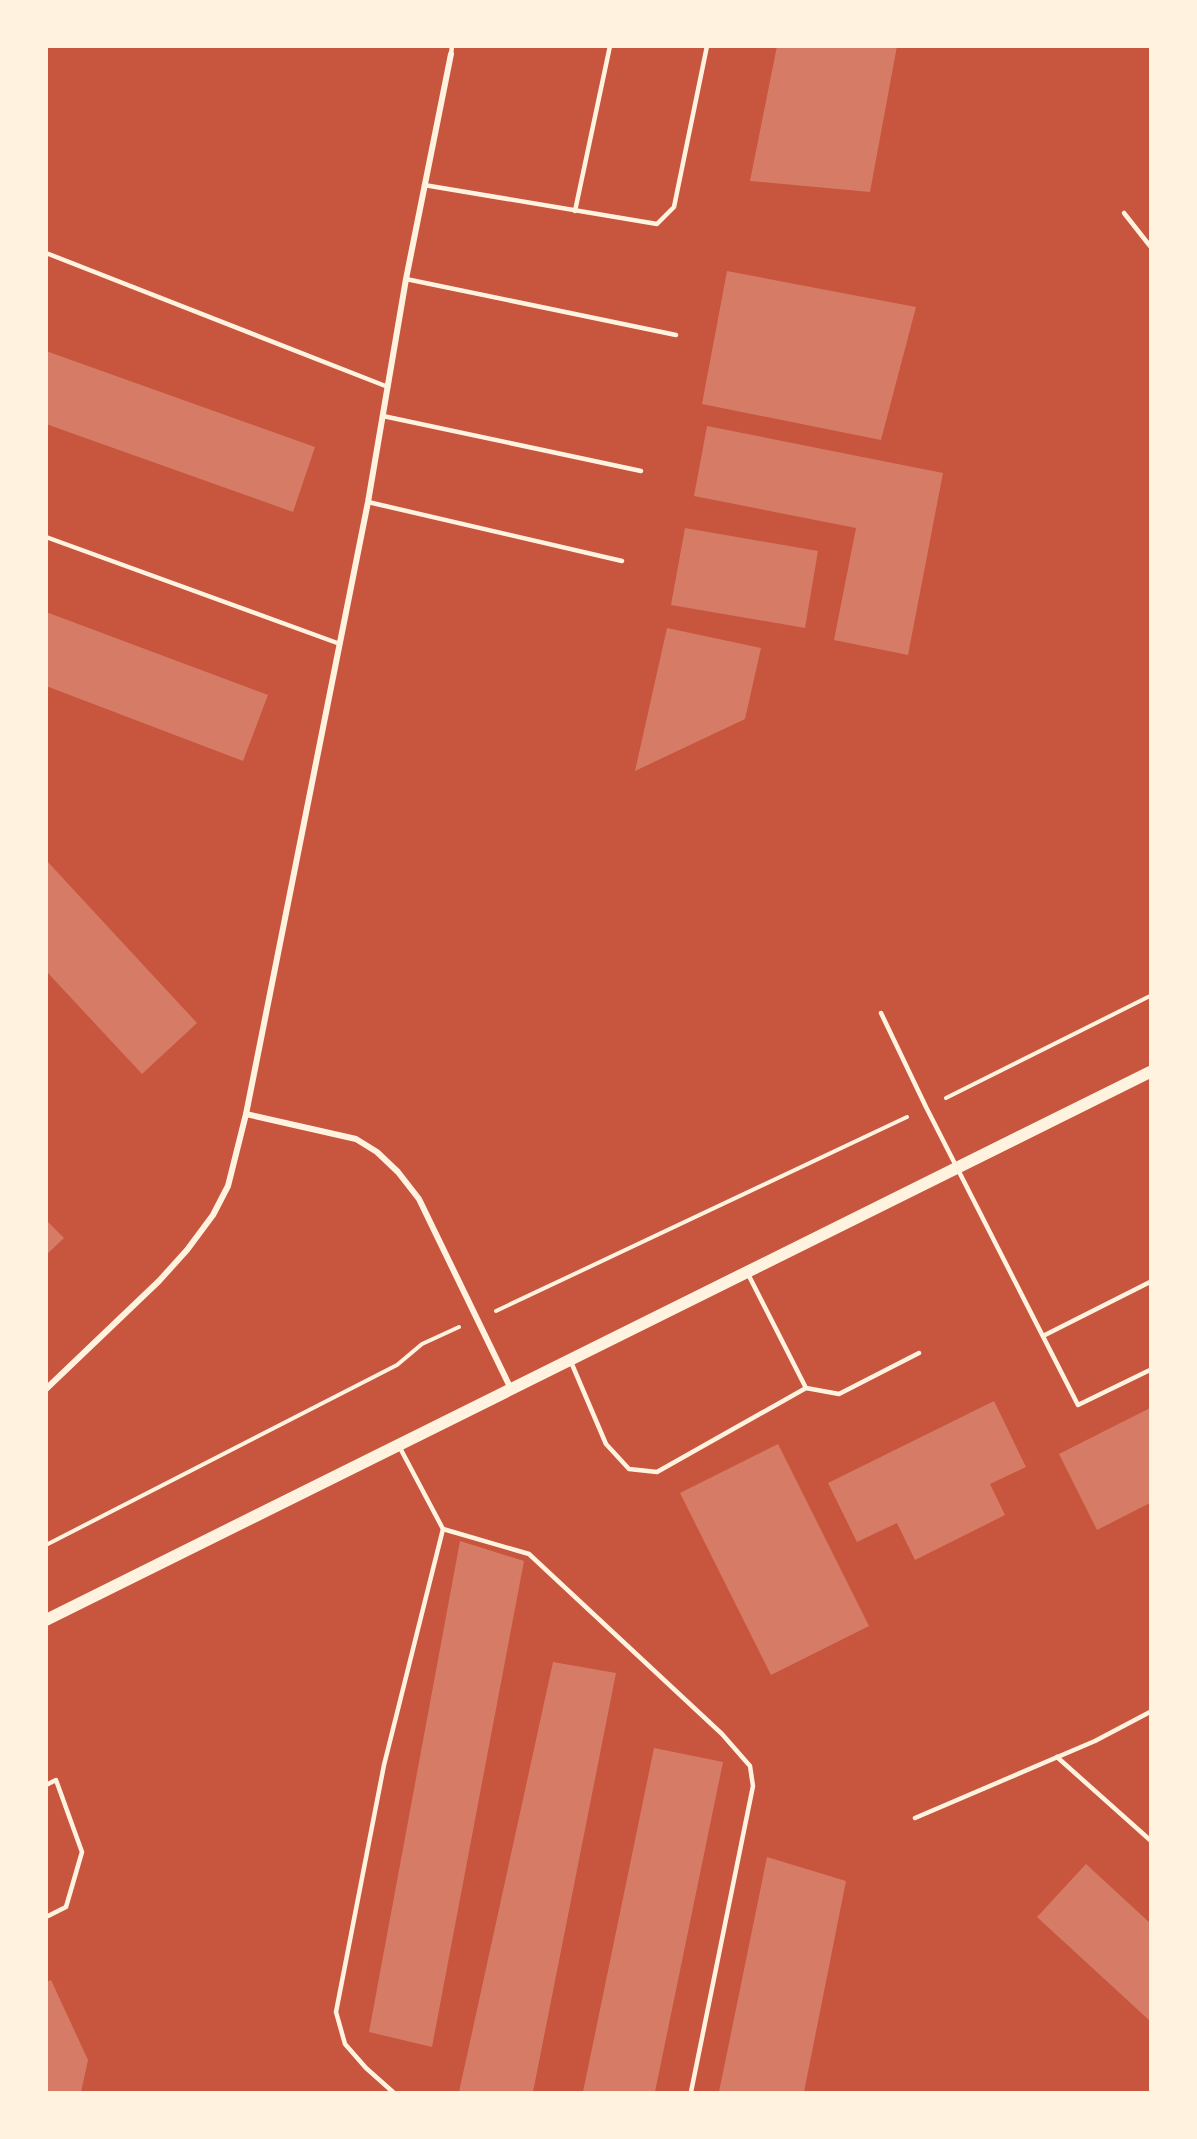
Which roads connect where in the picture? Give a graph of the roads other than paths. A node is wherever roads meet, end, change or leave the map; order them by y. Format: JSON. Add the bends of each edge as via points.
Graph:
{"nodes":[{"id":1,"x":610,"y":46,"type":"edge"},
{"id":2,"x":707,"y":46,"type":"edge"},
{"id":3,"x":452,"y":50,"type":"edge"},
{"id":4,"x":424,"y":185,"type":"junction"},
{"id":5,"x":575,"y":211,"type":"junction"},
{"id":6,"x":1124,"y":213,"type":"dead end"},
{"id":7,"x":1150,"y":246,"type":"edge"},
{"id":8,"x":46,"y":253,"type":"edge"},
{"id":9,"x":406,"y":279,"type":"junction"},
{"id":10,"x":676,"y":335,"type":"dead end"},
{"id":11,"x":388,"y":387,"type":"junction"},
{"id":12,"x":383,"y":416,"type":"junction"},
{"id":13,"x":641,"y":471,"type":"dead end"},
{"id":14,"x":368,"y":502,"type":"junction"},
{"id":15,"x":46,"y":537,"type":"edge"},
{"id":16,"x":622,"y":561,"type":"dead end"},
{"id":17,"x":340,"y":644,"type":"junction"},
{"id":18,"x":881,"y":1013,"type":"dead end"},
{"id":19,"x":1150,"y":1072,"type":"edge"},
{"id":20,"x":246,"y":1114,"type":"junction"},
{"id":21,"x":958,"y":1167,"type":"junction"},
{"id":22,"x":747,"y":1272,"type":"junction"},
{"id":23,"x":1150,"y":1282,"type":"edge"},
{"id":24,"x":1043,"y":1336,"type":"junction"},
{"id":25,"x":919,"y":1353,"type":"dead end"},
{"id":26,"x":570,"y":1360,"type":"junction"},
{"id":27,"x":1150,"y":1370,"type":"edge"},
{"id":28,"x":806,"y":1388,"type":"junction"},
{"id":29,"x":46,"y":1389,"type":"edge"},
{"id":30,"x":511,"y":1389,"type":"junction"},
{"id":31,"x":399,"y":1446,"type":"junction"},
{"id":32,"x":443,"y":1529,"type":"junction"},
{"id":33,"x":46,"y":1620,"type":"edge"},
{"id":34,"x":1150,"y":1712,"type":"edge"},
{"id":35,"x":1057,"y":1757,"type":"junction"},
{"id":36,"x":46,"y":1785,"type":"edge"},
{"id":37,"x":915,"y":1818,"type":"dead end"},
{"id":38,"x":1150,"y":1840,"type":"edge"},
{"id":39,"x":46,"y":1917,"type":"edge"},
{"id":40,"x":393,"y":2092,"type":"edge"},
{"id":41,"x":691,"y":2092,"type":"edge"}],
"edges":[{"from":1,"to":5,"type":"lane"},
{"from":2,"to":5,"type":"lane","via":[[674,207],[657,224]]},
{"from":3,"to":4,"type":"street"},
{"from":4,"to":5,"type":"lane"},
{"from":4,"to":9,"type":"street"},
{"from":6,"to":7,"type":"lane"},
{"from":8,"to":11,"type":"lane"},
{"from":9,"to":10,"type":"lane"},
{"from":9,"to":11,"type":"street"},
{"from":11,"to":12,"type":"street"},
{"from":12,"to":13,"type":"lane"},
{"from":12,"to":14,"type":"street"},
{"from":14,"to":16,"type":"lane"},
{"from":14,"to":17,"type":"street"},
{"from":15,"to":17,"type":"lane"},
{"from":17,"to":20,"type":"street"},
{"from":18,"to":21,"type":"lane"},
{"from":19,"to":21,"type":"main road"},
{"from":20,"to":29,"type":"street","via":[[228,1186],[213,1215],[159,1281]]},
{"from":20,"to":30,"type":"street","via":[[356,1139],[398,1172],[419,1199]]},
{"from":21,"to":22,"type":"main road"},
{"from":21,"to":24,"type":"lane"},
{"from":22,"to":26,"type":"main road"},
{"from":22,"to":28,"type":"lane"},
{"from":23,"to":24,"type":"lane"},
{"from":24,"to":27,"type":"lane","via":[[1078,1405]]},
{"from":25,"to":28,"type":"lane","via":[[839,1394]]},
{"from":26,"to":28,"type":"lane","via":[[606,1444],[629,1469],[657,1472]]},
{"from":26,"to":30,"type":"main road"},
{"from":30,"to":31,"type":"main road"},
{"from":31,"to":32,"type":"lane"},
{"from":31,"to":33,"type":"main road"},
{"from":32,"to":40,"type":"lane","via":[[384,1765],[336,2012],[345,2044]]},
{"from":32,"to":41,"type":"lane","via":[[529,1554],[722,1734],[750,1766],[753,1786]]},
{"from":34,"to":35,"type":"lane"},
{"from":35,"to":37,"type":"lane"},
{"from":35,"to":38,"type":"lane"},
{"from":36,"to":39,"type":"lane","via":[[56,1780],[82,1852],[66,1907]]}]}
